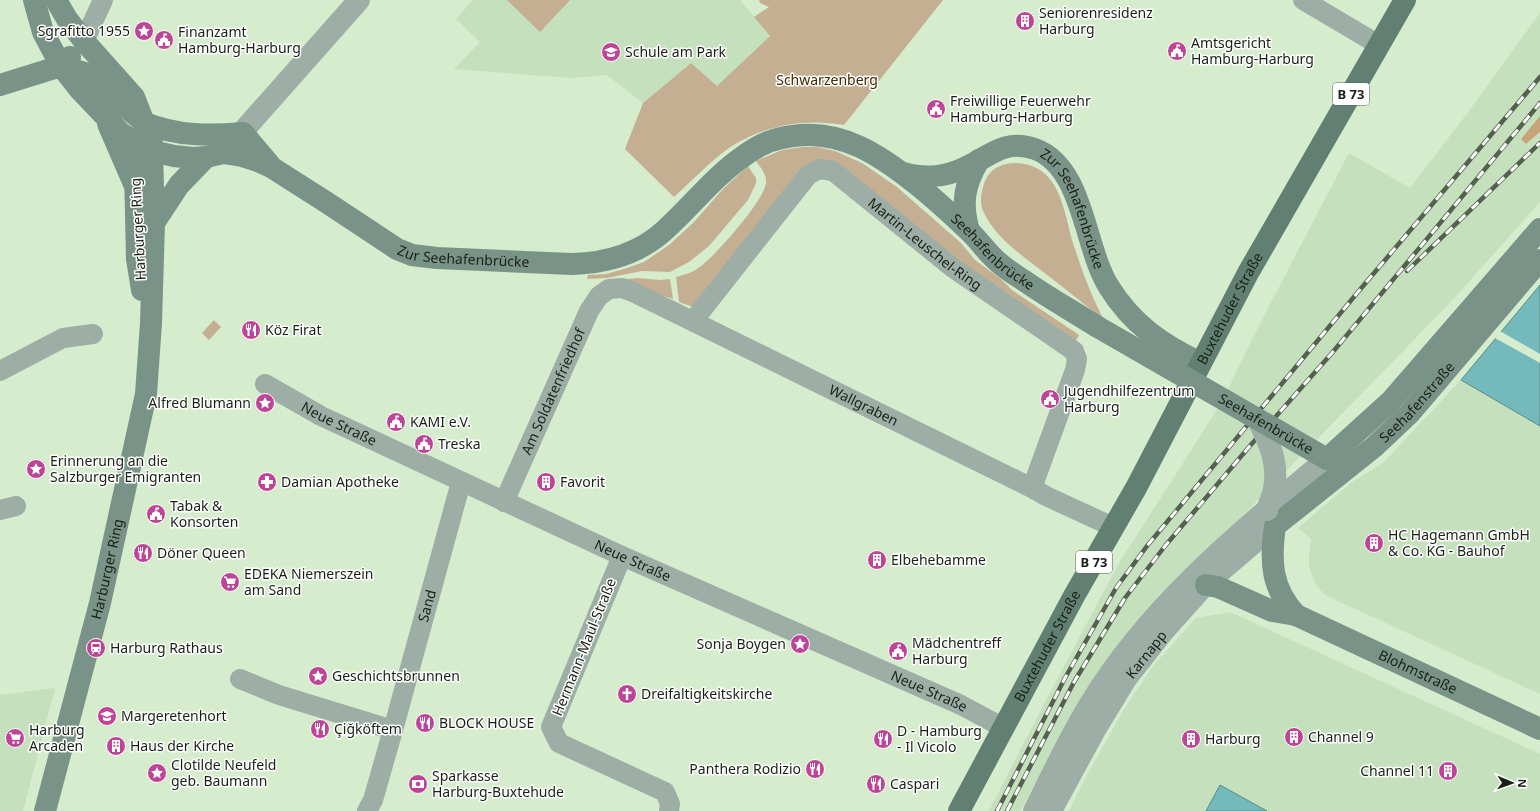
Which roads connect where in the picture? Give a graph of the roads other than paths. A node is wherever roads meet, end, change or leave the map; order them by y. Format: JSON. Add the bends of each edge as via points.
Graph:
{"nodes":[{"id":1,"x":34,"y":0,"type":"edge"},
{"id":2,"x":56,"y":0,"type":"edge"},
{"id":3,"x":103,"y":0,"type":"edge"},
{"id":4,"x":359,"y":0,"type":"edge"},
{"id":5,"x":1303,"y":0,"type":"edge"},
{"id":6,"x":1405,"y":0,"type":"edge"},
{"id":7,"x":84,"y":41,"type":"junction"},
{"id":8,"x":1379,"y":45,"type":"junction"},
{"id":9,"x":61,"y":66,"type":"junction"},
{"id":10,"x":0,"y":85,"type":"edge"},
{"id":11,"x":105,"y":117,"type":"junction"},
{"id":12,"x":243,"y":132,"type":"junction"},
{"id":13,"x":154,"y":137,"type":"junction"},
{"id":14,"x":214,"y":155,"type":"junction"},
{"id":15,"x":979,"y":160,"type":"junction"},
{"id":16,"x":271,"y":167,"type":"junction"},
{"id":17,"x":903,"y":173,"type":"junction"},
{"id":18,"x":134,"y":185,"type":"junction"},
{"id":19,"x":965,"y":191,"type":"junction"},
{"id":20,"x":938,"y":202,"type":"junction"},
{"id":21,"x":154,"y":223,"type":"junction"},
{"id":22,"x":670,"y":226,"type":"joint"},
{"id":23,"x":1540,"y":228,"type":"edge"},
{"id":24,"x":969,"y":231,"type":"junction"},
{"id":25,"x":1540,"y":260,"type":"edge"},
{"id":26,"x":612,"y":288,"type":"joint"},
{"id":27,"x":693,"y":320,"type":"junction"},
{"id":28,"x":151,"y":324,"type":"junction"},
{"id":29,"x":92,"y":334,"type":"dead end"},
{"id":30,"x":1200,"y":363,"type":"junction"},
{"id":31,"x":0,"y":371,"type":"edge"},
{"id":32,"x":265,"y":384,"type":"dead end"},
{"id":33,"x":1258,"y":420,"type":"junction"},
{"id":34,"x":1327,"y":459,"type":"junction"},
{"id":35,"x":461,"y":482,"type":"junction"},
{"id":36,"x":1032,"y":488,"type":"junction"},
{"id":37,"x":504,"y":502,"type":"junction"},
{"id":38,"x":1271,"y":518,"type":"junction"},
{"id":39,"x":1113,"y":527,"type":"junction"},
{"id":40,"x":622,"y":556,"type":"junction"},
{"id":41,"x":1206,"y":585,"type":"junction"},
{"id":42,"x":1296,"y":615,"type":"junction"},
{"id":43,"x":240,"y":679,"type":"dead end"},
{"id":44,"x":1004,"y":728,"type":"junction"},
{"id":45,"x":1540,"y":729,"type":"edge"},
{"id":46,"x":393,"y":730,"type":"junction"},
{"id":47,"x":667,"y":802,"type":"edge"},
{"id":48,"x":371,"y":807,"type":"edge"},
{"id":49,"x":46,"y":811,"type":"edge"},
{"id":50,"x":959,"y":811,"type":"edge"},
{"id":51,"x":1034,"y":811,"type":"edge"},
{"id":52,"x":1052,"y":811,"type":"edge"}],
"edges":[{"from":1,"to":9,"type":"main road","via":[[43,32]]},
{"from":2,"to":7,"type":"main road","name":"Harburger Ring"},
{"from":3,"to":7,"type":"street"},
{"from":4,"to":12,"type":"street"},
{"from":5,"to":8,"type":"street"},
{"from":6,"to":8,"type":"main road","name":"Buxtehuder Straße","number":"B 73"},
{"from":7,"to":9,"type":"main road"},
{"from":7,"to":13,"type":"main road","name":"Harburger Ring","via":[[134,97]]},
{"from":8,"to":30,"type":"main road","name":"Buxtehuder Straße","number":"B 73","via":[[1248,273]]},
{"from":9,"to":10,"type":"main road"},
{"from":9,"to":11,"type":"main road"},
{"from":9,"to":13,"type":"main road","via":[[86,73]]},
{"from":11,"to":13,"type":"main road","via":[[121,133]]},
{"from":11,"to":18,"type":"main road"},
{"from":12,"to":13,"type":"main road"},
{"from":12,"to":14,"type":"street"},
{"from":12,"to":16,"type":"main road","name":"Zur Seehafenbrücke"},
{"from":13,"to":14,"type":"main road","name":"Zur Seehafenbrücke","via":[[183,158]]},
{"from":13,"to":18,"type":"main road","name":"Harburger Ring","via":[[138,158]]},
{"from":13,"to":21,"type":"main road","name":"Harburger Ring"},
{"from":14,"to":16,"type":"main road","name":"Zur Seehafenbrücke","via":[[242,156]]},
{"from":14,"to":21,"type":"main road","via":[[179,185]]},
{"from":15,"to":17,"type":"main road","name":"Zur Seehafenbrücke","via":[[957,171],[932,177]]},
{"from":15,"to":19,"type":"main road"},
{"from":15,"to":30,"type":"main road","name":"Zur Seehafenbrücke","via":[[1002,147],[1010,146],[1034,149],[1050,158],[1064,172],[1075,193],[1095,258],[1118,301],[1156,338]]},
{"from":16,"to":22,"type":"main road","name":"Zur Seehafenbrücke","via":[[397,249],[419,257],[585,264],[629,253]]},
{"from":17,"to":20,"type":"main road","name":"Seehafenbrücke"},
{"from":17,"to":22,"type":"main road","name":"Seehafenbrücke","via":[[872,152],[847,141],[822,135],[786,137],[758,146],[737,161]]},
{"from":18,"to":28,"type":"main road","name":"Harburger Ring","via":[[137,259],[142,292]]},
{"from":19,"to":20,"type":"main road","via":[[956,200]]},
{"from":19,"to":24,"type":"main road","via":[[965,217]]},
{"from":20,"to":24,"type":"main road","name":"Seehafenbrücke"},
{"from":21,"to":28,"type":"main road","name":"Harburger Ring"},
{"from":23,"to":34,"type":"main road","name":"Seehafenbrücke","via":[[1391,400]]},
{"from":24,"to":33,"type":"main road","name":"Seehafenbrücke","bridge":true,"via":[[1007,269],[1096,326]]},
{"from":25,"to":38,"type":"main road","name":"Seehafenstraße","via":[[1409,414],[1374,447]]},
{"from":26,"to":27,"type":"street","name":"Wallgraben","via":[[634,292]]},
{"from":26,"to":37,"type":"street","name":"Am Soldatenfriedhof","via":[[603,292],[589,311]]},
{"from":27,"to":36,"type":"street","name":"Wallgraben"},
{"from":27,"to":36,"type":"street","name":"Martin-Leuschel-Ring","via":[[808,175],[819,169],[833,171],[953,268],[1074,351],[1077,363],[1075,370]]},
{"from":28,"to":49,"type":"main road","name":"Harburger Ring","via":[[146,394],[141,420],[93,631]]},
{"from":29,"to":31,"type":"street","via":[[63,338]]},
{"from":30,"to":39,"type":"main road","name":"Buxtehuder Straße","number":"B 73","via":[[1136,488]]},
{"from":32,"to":35,"type":"street","name":"Neue Straße","via":[[307,410]]},
{"from":33,"to":34,"type":"main road","name":"Seehafenbrücke","bridge":true},
{"from":33,"to":38,"type":"street","bridge":true,"via":[[1270,444],[1275,463]]},
{"from":34,"to":38,"type":"street","name":"Seehafenbrücke"},
{"from":35,"to":37,"type":"street","name":"Neue Straße"},
{"from":35,"to":46,"type":"street","name":"Sand"},
{"from":36,"to":39,"type":"street","name":"Wallgraben"},
{"from":37,"to":40,"type":"street","name":"Neue Straße"},
{"from":38,"to":41,"type":"street","name":"Karnapp"},
{"from":38,"to":42,"type":"main road","name":"Blohmstraße","via":[[1274,572],[1288,607]]},
{"from":38,"to":51,"type":"street","name":"Seehafenbrücke","via":[[1197,572],[1159,611],[1090,704]]},
{"from":39,"to":44,"type":"main road","name":"Buxtehuder Straße","number":"B 73"},
{"from":40,"to":44,"type":"street","name":"Neue Straße","via":[[955,702]]},
{"from":40,"to":47,"type":"street","name":"Hermann-Maul-Straße","via":[[551,727],[559,743]]},
{"from":41,"to":42,"type":"main road","name":"Blohmstraße","via":[[1218,587],[1272,610]]},
{"from":41,"to":52,"type":"street","name":"Karnapp","via":[[1127,679]]},
{"from":42,"to":45,"type":"main road","name":"Blohmstraße"},
{"from":43,"to":46,"type":"street","via":[[279,695]]},
{"from":44,"to":50,"type":"main road","name":"Buxtehuder Straße","number":"B 73"},
{"from":46,"to":48,"type":"street","name":"Sand"}]}
